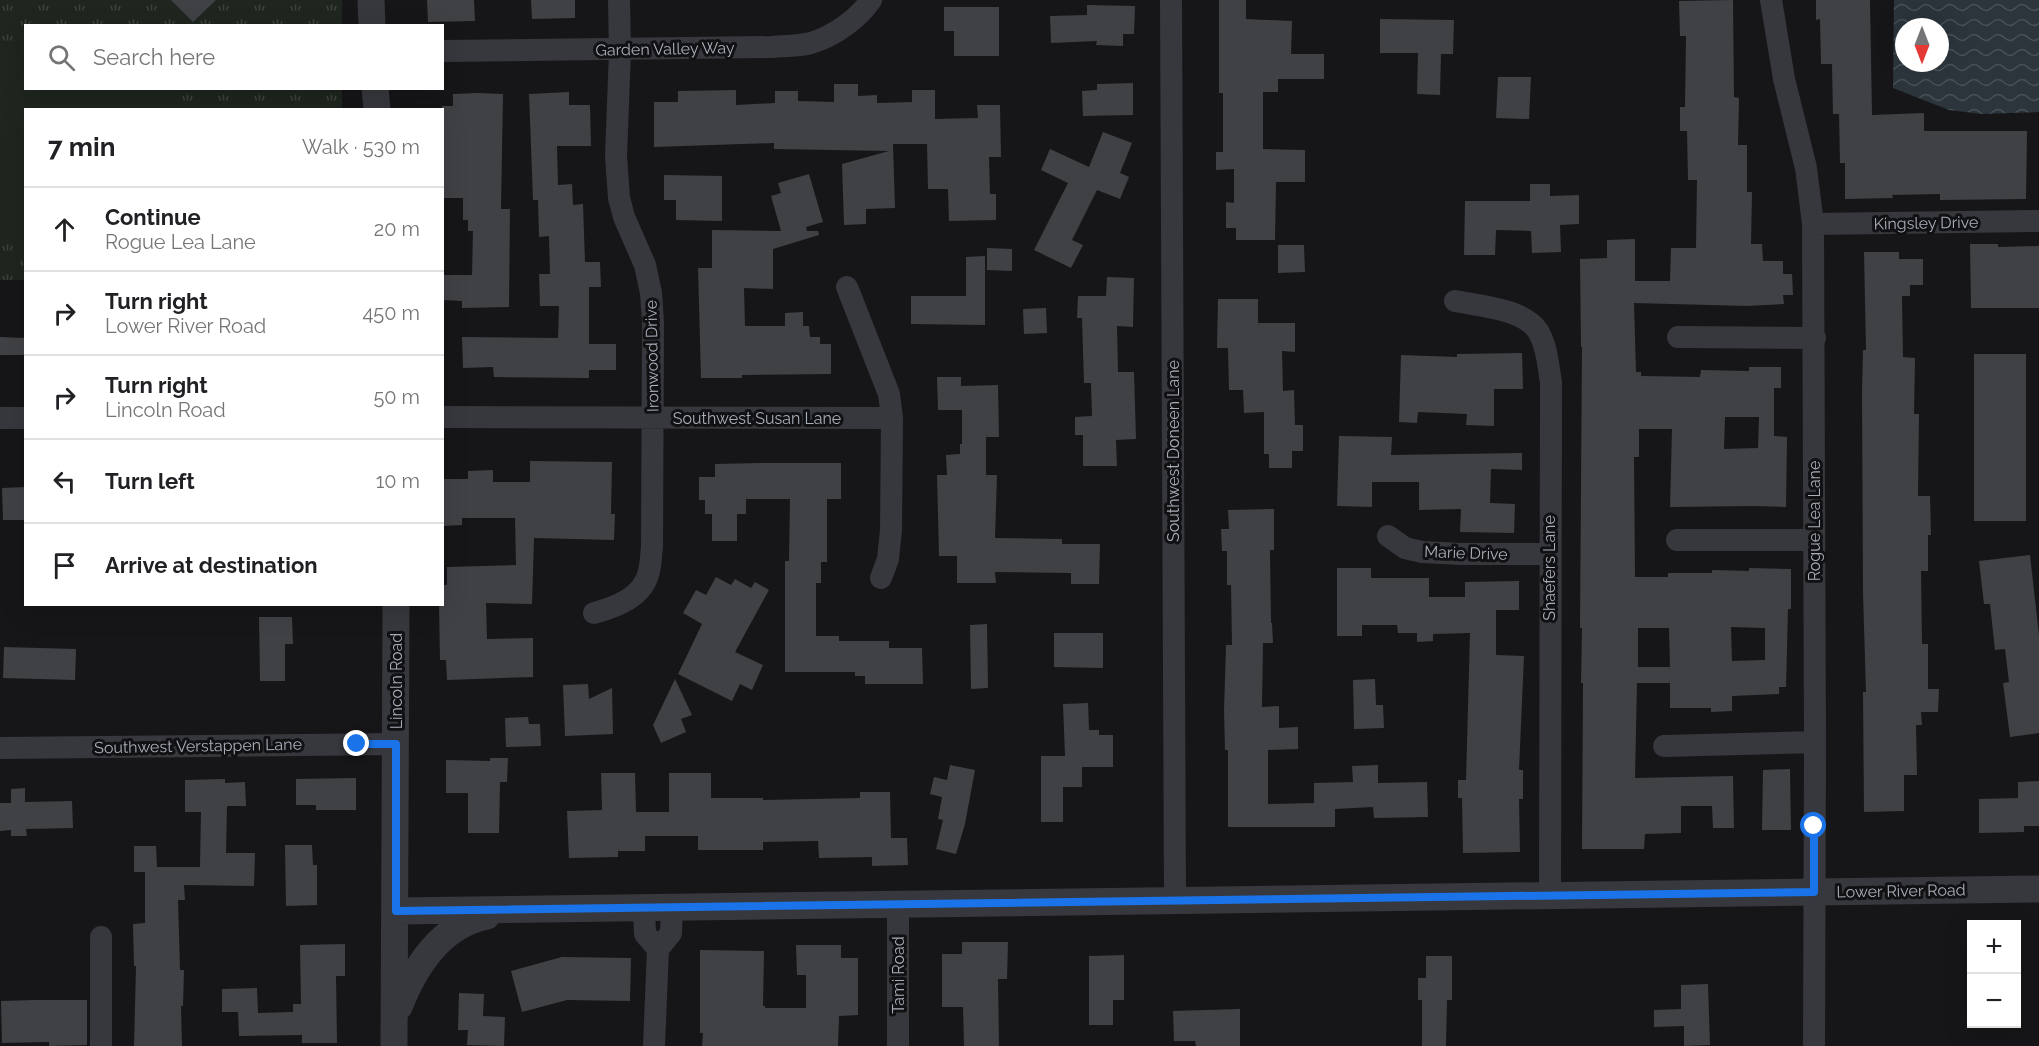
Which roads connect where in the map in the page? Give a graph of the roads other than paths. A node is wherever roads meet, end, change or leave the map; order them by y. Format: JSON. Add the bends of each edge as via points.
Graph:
{"nodes":[{"id":1,"x":371,"y":0,"type":"edge"},
{"id":2,"x":620,"y":0,"type":"edge"},
{"id":3,"x":871,"y":0,"type":"edge"},
{"id":4,"x":1171,"y":0,"type":"edge"},
{"id":5,"x":1771,"y":0,"type":"edge"},
{"id":6,"x":372,"y":24,"type":"edge"},
{"id":7,"x":444,"y":51,"type":"edge"},
{"id":8,"x":620,"y":51,"type":"junction"},
{"id":9,"x":375,"y":90,"type":"edge"},
{"id":10,"x":377,"y":108,"type":"edge"},
{"id":11,"x":2039,"y":221,"type":"edge"},
{"id":12,"x":1813,"y":224,"type":"junction"},
{"id":13,"x":847,"y":286,"type":"dead end"},
{"id":14,"x":1455,"y":301,"type":"dead end"},
{"id":15,"x":1678,"y":337,"type":"dead end"},
{"id":16,"x":1815,"y":338,"type":"junction"},
{"id":17,"x":24,"y":417,"type":"edge"},
{"id":18,"x":444,"y":417,"type":"edge"},
{"id":19,"x":0,"y":418,"type":"edge"},
{"id":20,"x":654,"y":418,"type":"junction"},
{"id":21,"x":892,"y":418,"type":"junction"},
{"id":22,"x":1388,"y":536,"type":"dead end"},
{"id":23,"x":1677,"y":540,"type":"dead end"},
{"id":24,"x":1814,"y":540,"type":"junction"},
{"id":25,"x":1549,"y":554,"type":"junction"},
{"id":26,"x":882,"y":578,"type":"dead end"},
{"id":27,"x":396,"y":606,"type":"edge"},
{"id":28,"x":594,"y":613,"type":"dead end"},
{"id":29,"x":1815,"y":742,"type":"junction"},
{"id":30,"x":396,"y":744,"type":"junction"},
{"id":31,"x":1664,"y":746,"type":"dead end"},
{"id":32,"x":0,"y":748,"type":"edge"},
{"id":33,"x":2039,"y":889,"type":"edge"},
{"id":34,"x":1814,"y":892,"type":"junction"},
{"id":35,"x":1550,"y":896,"type":"junction"},
{"id":36,"x":1175,"y":901,"type":"junction"},
{"id":37,"x":898,"y":904,"type":"junction"},
{"id":38,"x":644,"y":908,"type":"junction"},
{"id":39,"x":672,"y":908,"type":"junction"},
{"id":40,"x":517,"y":910,"type":"junction"},
{"id":41,"x":396,"y":911,"type":"junction"},
{"id":42,"x":101,"y":937,"type":"dead end"},
{"id":43,"x":658,"y":950,"type":"junction"},
{"id":44,"x":395,"y":1016,"type":"junction"},
{"id":45,"x":101,"y":1046,"type":"edge"},
{"id":46,"x":394,"y":1046,"type":"edge"},
{"id":47,"x":654,"y":1046,"type":"edge"},
{"id":48,"x":898,"y":1046,"type":"edge"},
{"id":49,"x":1814,"y":1046,"type":"edge"}],
"edges":[{"from":1,"to":6,"type":"street"},
{"from":2,"to":8,"type":"street","name":"Ironwood Drive"},
{"from":3,"to":8,"type":"street","name":"Garden Valley Way","via":[[839,30],[811,43]]},
{"from":4,"to":36,"type":"street","name":"Southwest Doneen Lane"},
{"from":5,"to":12,"type":"street","name":"Rogue Lea Lane","via":[[1784,79],[1806,168]]},
{"from":7,"to":8,"type":"street","name":"Garden Valley Way"},
{"from":8,"to":20,"type":"street","name":"Ironwood Drive","via":[[616,156],[619,198],[645,265],[651,293]]},
{"from":9,"to":10,"type":"street"},
{"from":11,"to":12,"type":"street","name":"Kingsley Drive"},
{"from":12,"to":16,"type":"street","name":"Rogue Lea Lane"},
{"from":13,"to":21,"type":"street","via":[[889,394]]},
{"from":14,"to":25,"type":"street","name":"Shaefers Lane","via":[[1523,317],[1538,331],[1551,382]]},
{"from":15,"to":16,"type":"street"},
{"from":16,"to":24,"type":"street","name":"Rogue Lea Lane"},
{"from":17,"to":19,"type":"street"},
{"from":18,"to":20,"type":"street","name":"Southwest Susan Lane"},
{"from":20,"to":21,"type":"street","name":"Southwest Susan Lane"},
{"from":20,"to":28,"type":"street","name":"Ironwood Drive","via":[[649,573],[639,591],[618,606]]},
{"from":21,"to":26,"type":"street","via":[[891,530]]},
{"from":22,"to":25,"type":"street","name":"Marie Drive","via":[[1405,548],[1422,552]]},
{"from":23,"to":24,"type":"street"},
{"from":24,"to":29,"type":"street","name":"Rogue Lea Lane"},
{"from":25,"to":35,"type":"street","name":"Shaefers Lane"},
{"from":27,"to":30,"type":"street","name":"Lincoln Road"},
{"from":29,"to":31,"type":"street"},
{"from":29,"to":34,"type":"street","name":"Rogue Lea Lane"},
{"from":30,"to":32,"type":"street","name":"Southwest Verstappen Lane"},
{"from":30,"to":41,"type":"street","name":"Lincoln Road"},
{"from":33,"to":34,"type":"street","name":"Lower River Road"},
{"from":34,"to":35,"type":"street","name":"Lower River Road"},
{"from":34,"to":49,"type":"street","name":"Rogue Lea Lane"},
{"from":35,"to":36,"type":"street","name":"Lower River Road"},
{"from":36,"to":37,"type":"street","name":"Lower River Road"},
{"from":37,"to":39,"type":"street","name":"Lower River Road"},
{"from":37,"to":48,"type":"street","name":"Tami Road"},
{"from":38,"to":39,"type":"street","name":"Lower River Road"},
{"from":38,"to":40,"type":"street","name":"Lower River Road"},
{"from":38,"to":43,"type":"street","via":[[645,934]]},
{"from":39,"to":43,"type":"street","via":[[671,933]]},
{"from":40,"to":41,"type":"street","name":"Lower River Road"},
{"from":40,"to":44,"type":"street","via":[[474,918],[439,941],[409,981]]},
{"from":41,"to":44,"type":"street","name":"Lincoln Road"},
{"from":42,"to":45,"type":"street"},
{"from":43,"to":47,"type":"street"},
{"from":44,"to":46,"type":"street","name":"Lincoln Road"}]}
